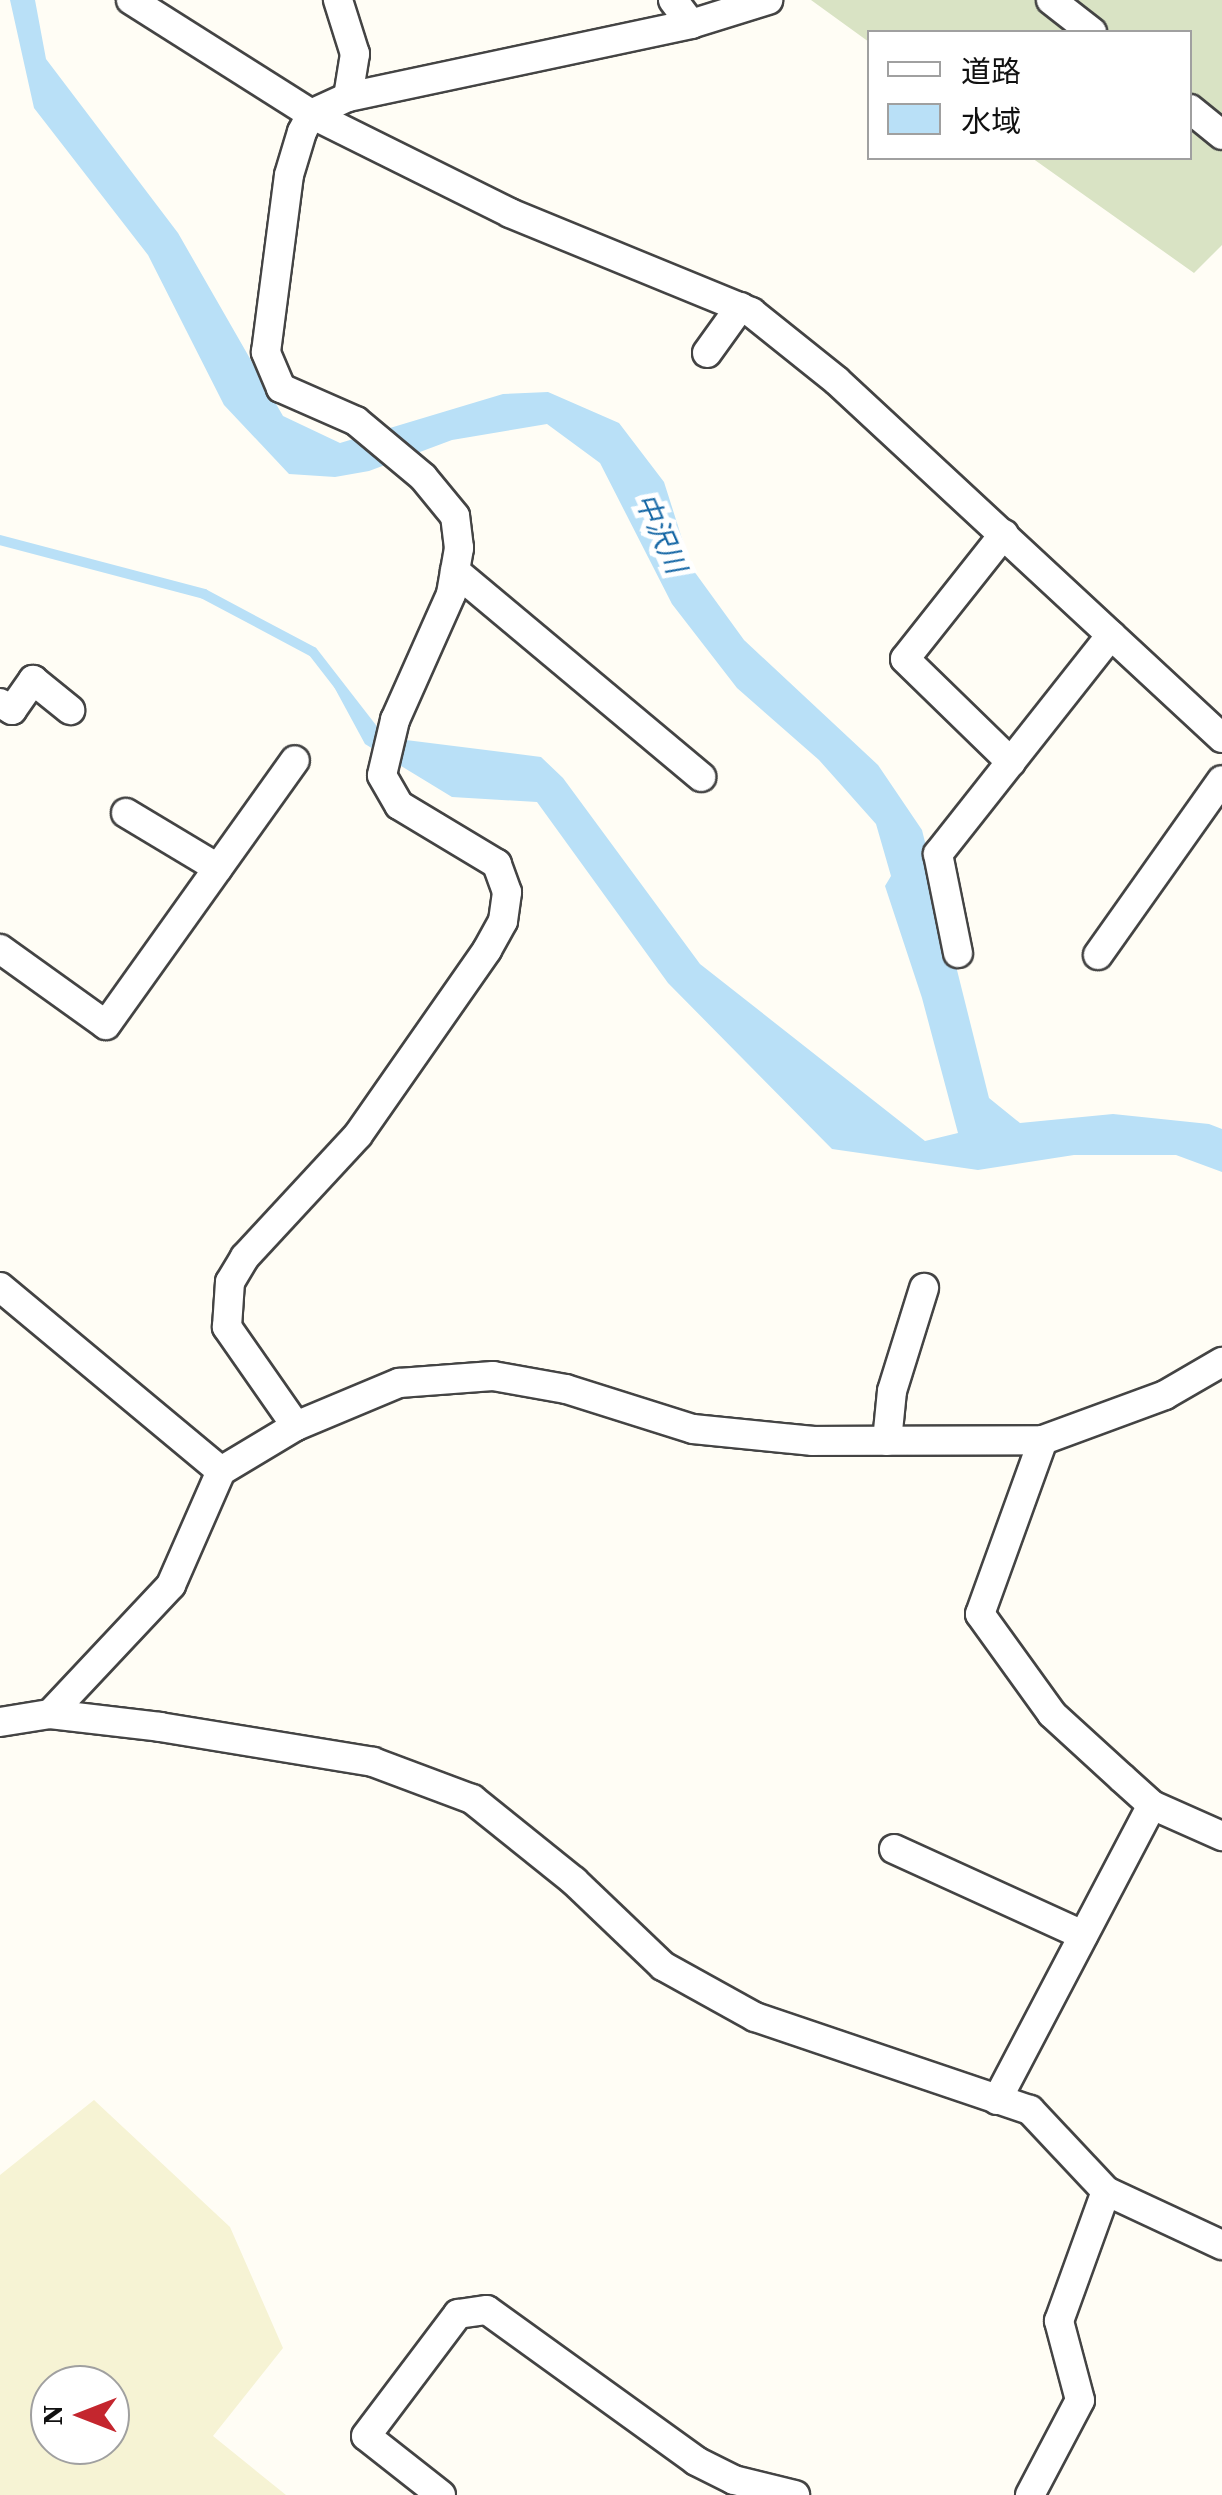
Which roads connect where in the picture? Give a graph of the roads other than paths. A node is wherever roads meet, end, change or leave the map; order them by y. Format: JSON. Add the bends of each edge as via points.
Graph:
{"nodes":[{"id":1,"x":131,"y":0,"type":"edge"},
{"id":2,"x":338,"y":0,"type":"edge"},
{"id":3,"x":672,"y":0,"type":"edge"},
{"id":4,"x":768,"y":0,"type":"edge"},
{"id":5,"x":1050,"y":0,"type":"edge"},
{"id":6,"x":691,"y":24,"type":"junction"},
{"id":7,"x":1089,"y":30,"type":"edge"},
{"id":8,"x":348,"y":97,"type":"junction"},
{"id":9,"x":1192,"y":112,"type":"edge"},
{"id":10,"x":311,"y":114,"type":"junction"},
{"id":11,"x":1222,"y":135,"type":"edge"},
{"id":12,"x":740,"y":307,"type":"junction"},
{"id":13,"x":707,"y":353,"type":"dead end"},
{"id":14,"x":1004,"y":534,"type":"junction"},
{"id":15,"x":454,"y":571,"type":"junction"},
{"id":16,"x":1111,"y":635,"type":"junction"},
{"id":17,"x":70,"y":710,"type":"dead end"},
{"id":18,"x":4,"y":714,"type":"edge"},
{"id":19,"x":1222,"y":738,"type":"edge"},
{"id":20,"x":294,"y":760,"type":"dead end"},
{"id":21,"x":1010,"y":762,"type":"junction"},
{"id":22,"x":701,"y":777,"type":"dead end"},
{"id":23,"x":1222,"y":780,"type":"edge"},
{"id":24,"x":126,"y":813,"type":"dead end"},
{"id":25,"x":218,"y":868,"type":"junction"},
{"id":26,"x":0,"y":949,"type":"edge"},
{"id":27,"x":958,"y":953,"type":"dead end"},
{"id":28,"x":1098,"y":955,"type":"dead end"},
{"id":29,"x":0,"y":1287,"type":"edge"},
{"id":30,"x":924,"y":1288,"type":"dead end"},
{"id":31,"x":1222,"y":1362,"type":"edge"},
{"id":32,"x":296,"y":1426,"type":"junction"},
{"id":33,"x":1043,"y":1440,"type":"junction"},
{"id":34,"x":887,"y":1441,"type":"junction"},
{"id":35,"x":221,"y":1471,"type":"junction"},
{"id":36,"x":50,"y":1714,"type":"junction"},
{"id":37,"x":0,"y":1722,"type":"edge"},
{"id":38,"x":1152,"y":1804,"type":"junction"},
{"id":39,"x":1222,"y":1836,"type":"edge"},
{"id":40,"x":894,"y":1849,"type":"dead end"},
{"id":41,"x":1083,"y":1934,"type":"junction"},
{"id":42,"x":997,"y":2100,"type":"junction"},
{"id":43,"x":1106,"y":2191,"type":"junction"},
{"id":44,"x":1222,"y":2245,"type":"edge"},
{"id":45,"x":730,"y":2487,"type":"edge"},
{"id":46,"x":441,"y":2495,"type":"edge"},
{"id":47,"x":795,"y":2495,"type":"edge"},
{"id":48,"x":1030,"y":2495,"type":"edge"}],
"edges":[{"from":1,"to":10,"type":"street"},
{"from":2,"to":8,"type":"street","via":[[355,54]]},
{"from":3,"to":6,"type":"street"},
{"from":4,"to":6,"type":"street"},
{"from":5,"to":7,"type":"street"},
{"from":6,"to":8,"type":"street"},
{"from":8,"to":10,"type":"street"},
{"from":9,"to":11,"type":"street"},
{"from":10,"to":12,"type":"street","via":[[510,213]]},
{"from":10,"to":15,"type":"street","via":[[289,175],[266,352],[281,388],[356,421],[411,466],[455,516]]},
{"from":12,"to":13,"type":"street"},
{"from":12,"to":14,"type":"street","via":[[836,381]]},
{"from":14,"to":16,"type":"street"},
{"from":14,"to":21,"type":"street","via":[[906,659]]},
{"from":15,"to":22,"type":"street"},
{"from":15,"to":32,"type":"street","via":[[395,720],[382,775],[399,805],[497,864],[506,892],[503,921],[358,1135],[230,1282],[228,1326]]},
{"from":16,"to":19,"type":"street"},
{"from":16,"to":21,"type":"street"},
{"from":17,"to":18,"type":"street","via":[[33,680]]},
{"from":20,"to":25,"type":"street"},
{"from":21,"to":27,"type":"street","via":[[938,854]]},
{"from":23,"to":28,"type":"street"},
{"from":24,"to":25,"type":"street"},
{"from":25,"to":26,"type":"street","via":[[106,1024]]},
{"from":29,"to":35,"type":"street"},
{"from":30,"to":34,"type":"street","via":[[892,1391]]},
{"from":31,"to":33,"type":"street","via":[[1166,1395]]},
{"from":32,"to":34,"type":"street","via":[[399,1382],[493,1376],[566,1389],[693,1430]]},
{"from":32,"to":35,"type":"street"},
{"from":33,"to":34,"type":"street"},
{"from":33,"to":38,"type":"street","via":[[980,1614],[1052,1714]]},
{"from":35,"to":36,"type":"street","via":[[171,1584]]},
{"from":36,"to":37,"type":"street"},
{"from":36,"to":42,"type":"street","via":[[372,1762],[472,1799],[574,1881],[663,1966],[754,2018]]},
{"from":38,"to":39,"type":"street"},
{"from":38,"to":41,"type":"street"},
{"from":40,"to":41,"type":"street"},
{"from":41,"to":42,"type":"street"},
{"from":42,"to":43,"type":"street","via":[[1030,2110]]},
{"from":43,"to":44,"type":"street"},
{"from":43,"to":48,"type":"street","via":[[1059,2322],[1080,2400]]},
{"from":45,"to":46,"type":"street","via":[[487,2310],[458,2314],[366,2436]]},
{"from":45,"to":47,"type":"street"}]}
